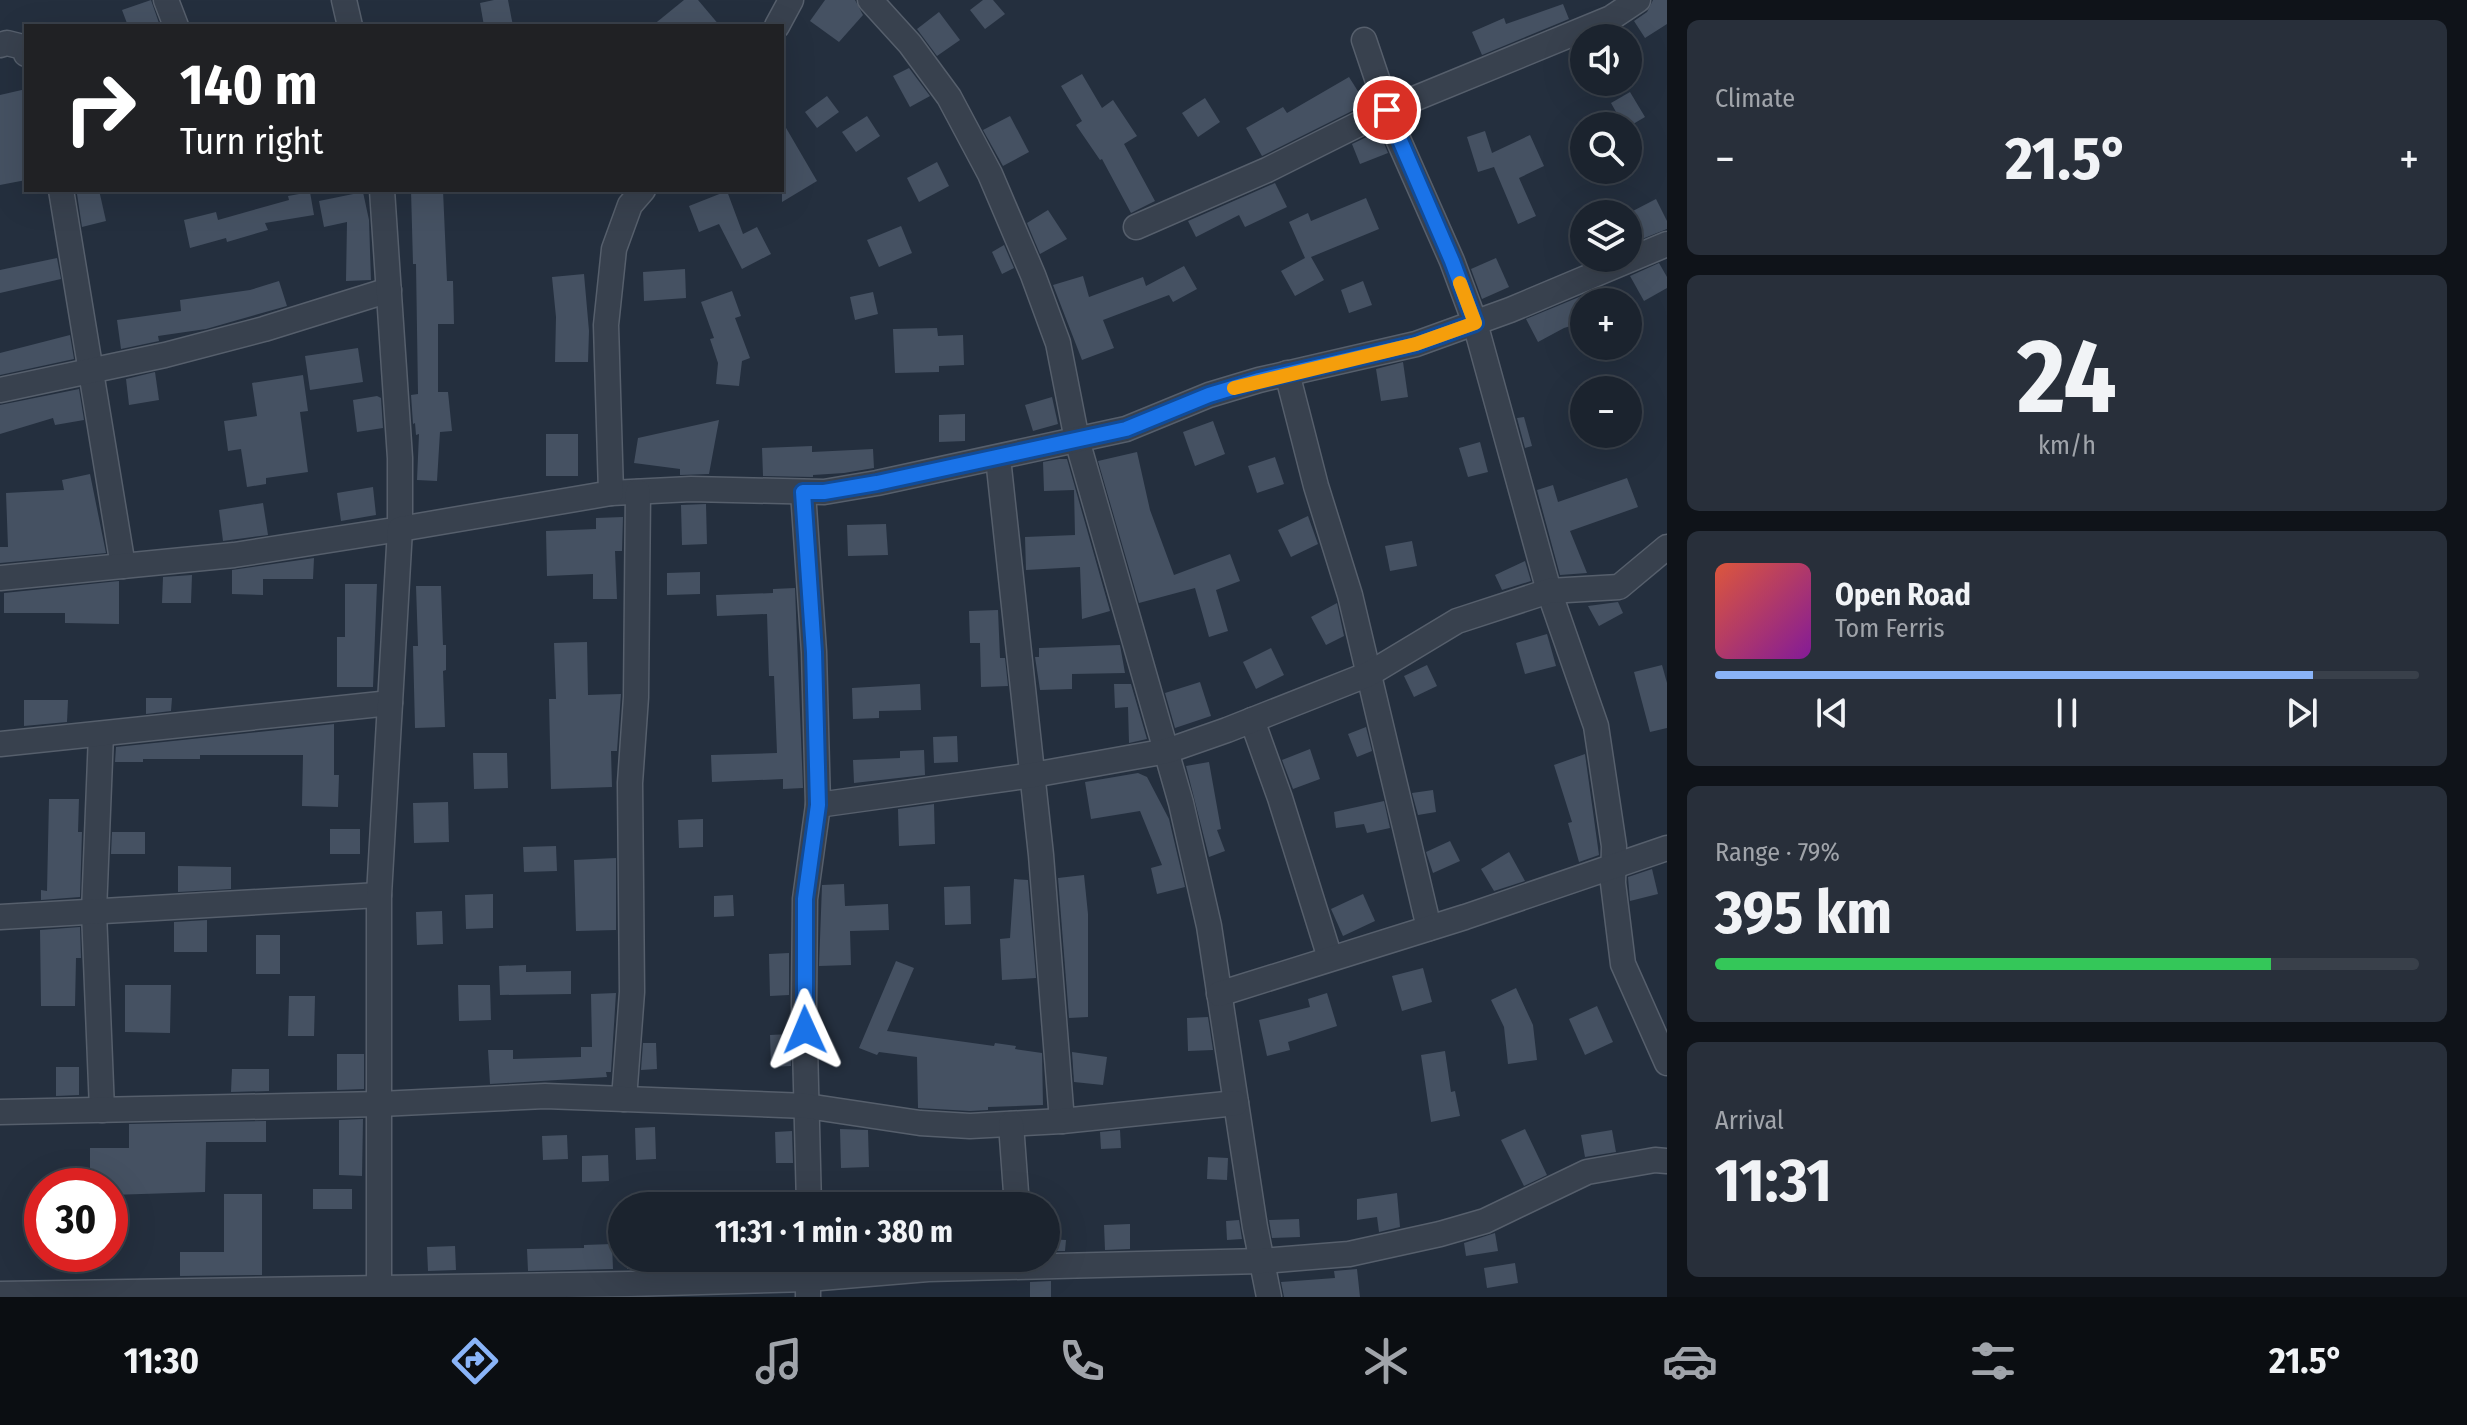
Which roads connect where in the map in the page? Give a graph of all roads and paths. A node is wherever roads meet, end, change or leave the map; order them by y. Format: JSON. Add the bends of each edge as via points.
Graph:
{"nodes":[{"id":1,"x":166,"y":0,"type":"edge"},
{"id":2,"x":344,"y":0,"type":"edge"},
{"id":3,"x":791,"y":0,"type":"edge"},
{"id":4,"x":870,"y":0,"type":"edge"},
{"id":5,"x":1638,"y":0,"type":"edge"},
{"id":6,"x":175,"y":24,"type":"edge"},
{"id":7,"x":350,"y":24,"type":"edge"},
{"id":8,"x":778,"y":24,"type":"edge"},
{"id":9,"x":1364,"y":40,"type":"dead end"},
{"id":10,"x":0,"y":45,"type":"edge"},
{"id":11,"x":24,"y":49,"type":"edge"},
{"id":12,"x":1387,"y":110,"type":"junction"},
{"id":13,"x":61,"y":192,"type":"edge"},
{"id":14,"x":382,"y":192,"type":"edge"},
{"id":15,"x":641,"y":192,"type":"edge"},
{"id":16,"x":1136,"y":227,"type":"dead end"},
{"id":17,"x":1667,"y":244,"type":"edge"},
{"id":18,"x":389,"y":290,"type":"junction"},
{"id":19,"x":1475,"y":323,"type":"junction"},
{"id":20,"x":92,"y":370,"type":"junction"},
{"id":21,"x":1287,"y":373,"type":"junction"},
{"id":22,"x":0,"y":390,"type":"edge"},
{"id":23,"x":1077,"y":440,"type":"junction"},
{"id":24,"x":998,"y":458,"type":"junction"},
{"id":25,"x":638,"y":492,"type":"junction"},
{"id":26,"x":803,"y":492,"type":"junction"},
{"id":27,"x":611,"y":493,"type":"junction"},
{"id":28,"x":400,"y":529,"type":"junction"},
{"id":29,"x":1667,"y":547,"type":"edge"},
{"id":30,"x":123,"y":566,"type":"junction"},
{"id":31,"x":0,"y":578,"type":"edge"},
{"id":32,"x":1549,"y":591,"type":"junction"},
{"id":33,"x":1369,"y":674,"type":"junction"},
{"id":34,"x":390,"y":703,"type":"junction"},
{"id":35,"x":1252,"y":720,"type":"junction"},
{"id":36,"x":101,"y":734,"type":"junction"},
{"id":37,"x":0,"y":744,"type":"edge"},
{"id":38,"x":1167,"y":751,"type":"junction"},
{"id":39,"x":1033,"y":775,"type":"junction"},
{"id":40,"x":818,"y":805,"type":"junction"},
{"id":41,"x":1667,"y":848,"type":"edge"},
{"id":42,"x":1613,"y":866,"type":"junction"},
{"id":43,"x":379,"y":895,"type":"junction"},
{"id":44,"x":94,"y":912,"type":"junction"},
{"id":45,"x":0,"y":917,"type":"edge"},
{"id":46,"x":1429,"y":928,"type":"junction"},
{"id":47,"x":1330,"y":958,"type":"junction"},
{"id":48,"x":1219,"y":994,"type":"junction"},
{"id":49,"x":1667,"y":1063,"type":"edge"},
{"id":50,"x":624,"y":1099,"type":"junction"},
{"id":51,"x":1236,"y":1103,"type":"junction"},
{"id":52,"x":380,"y":1104,"type":"junction"},
{"id":53,"x":807,"y":1106,"type":"junction"},
{"id":54,"x":102,"y":1110,"type":"junction"},
{"id":55,"x":0,"y":1112,"type":"edge"},
{"id":56,"x":1062,"y":1121,"type":"junction"},
{"id":57,"x":1011,"y":1124,"type":"junction"},
{"id":58,"x":1667,"y":1161,"type":"edge"},
{"id":59,"x":809,"y":1192,"type":"edge"},
{"id":60,"x":1016,"y":1192,"type":"edge"},
{"id":61,"x":1262,"y":1261,"type":"junction"},
{"id":62,"x":1060,"y":1262,"type":"edge"},
{"id":63,"x":888,"y":1272,"type":"edge"},
{"id":64,"x":808,"y":1278,"type":"edge"},
{"id":65,"x":572,"y":1290,"type":"edge"},
{"id":66,"x":379,"y":1292,"type":"edge"},
{"id":67,"x":0,"y":1294,"type":"edge"},
{"id":68,"x":1269,"y":1297,"type":"edge"}],
"edges":[{"from":1,"to":6,"type":"street"},
{"from":2,"to":7,"type":"street"},
{"from":3,"to":8,"type":"street"},
{"from":4,"to":23,"type":"street","via":[[949,97],[990,174],[1058,343]]},
{"from":5,"to":12,"type":"street","via":[[1611,18]]},
{"from":9,"to":12,"type":"street"},
{"from":10,"to":11,"type":"street"},
{"from":12,"to":16,"type":"street"},
{"from":12,"to":19,"type":"street"},
{"from":13,"to":20,"type":"street"},
{"from":14,"to":18,"type":"street"},
{"from":15,"to":27,"type":"street","via":[[630,205],[614,249],[606,325]]},
{"from":17,"to":19,"type":"street"},
{"from":18,"to":20,"type":"street","via":[[264,329]]},
{"from":18,"to":28,"type":"street"},
{"from":19,"to":21,"type":"street","via":[[1416,344]]},
{"from":19,"to":32,"type":"street"},
{"from":20,"to":22,"type":"street"},
{"from":20,"to":30,"type":"street"},
{"from":21,"to":23,"type":"street","via":[[1209,395],[1126,429]]},
{"from":21,"to":33,"type":"street"},
{"from":23,"to":24,"type":"street"},
{"from":23,"to":38,"type":"street"},
{"from":24,"to":26,"type":"street"},
{"from":24,"to":39,"type":"street"},
{"from":25,"to":26,"type":"street"},
{"from":25,"to":27,"type":"street"},
{"from":25,"to":50,"type":"street","via":[[630,783],[632,992]]},
{"from":26,"to":40,"type":"street"},
{"from":27,"to":28,"type":"street"},
{"from":28,"to":30,"type":"street"},
{"from":28,"to":34,"type":"street"},
{"from":29,"to":32,"type":"street","via":[[1619,587]]},
{"from":30,"to":31,"type":"street"},
{"from":32,"to":33,"type":"street","via":[[1457,621]]},
{"from":32,"to":42,"type":"street","via":[[1596,726]]},
{"from":33,"to":35,"type":"street"},
{"from":33,"to":46,"type":"street"},
{"from":34,"to":36,"type":"street"},
{"from":34,"to":43,"type":"street"},
{"from":35,"to":38,"type":"street"},
{"from":35,"to":47,"type":"street"},
{"from":36,"to":37,"type":"street"},
{"from":36,"to":44,"type":"street"},
{"from":38,"to":39,"type":"street"},
{"from":38,"to":48,"type":"street","via":[[1209,926]]},
{"from":39,"to":40,"type":"street"},
{"from":39,"to":56,"type":"street"},
{"from":40,"to":53,"type":"street","via":[[805,899]]},
{"from":41,"to":42,"type":"street"},
{"from":42,"to":46,"type":"street"},
{"from":42,"to":49,"type":"street","via":[[1623,964]]},
{"from":43,"to":44,"type":"street"},
{"from":43,"to":52,"type":"street"},
{"from":44,"to":45,"type":"street"},
{"from":44,"to":54,"type":"street"},
{"from":46,"to":47,"type":"street"},
{"from":47,"to":48,"type":"street"},
{"from":48,"to":51,"type":"street"},
{"from":50,"to":52,"type":"street","via":[[545,1096]]},
{"from":50,"to":53,"type":"street"},
{"from":51,"to":56,"type":"street"},
{"from":51,"to":61,"type":"street"},
{"from":52,"to":54,"type":"street"},
{"from":52,"to":66,"type":"street"},
{"from":53,"to":57,"type":"street","via":[[920,1123]]},
{"from":53,"to":59,"type":"street"},
{"from":54,"to":55,"type":"street"},
{"from":56,"to":57,"type":"street"},
{"from":57,"to":60,"type":"street"},
{"from":58,"to":61,"type":"street","via":[[1587,1172],[1485,1221],[1440,1234],[1349,1254]]},
{"from":61,"to":62,"type":"street"},
{"from":61,"to":68,"type":"street"},
{"from":63,"to":64,"type":"street"},
{"from":64,"to":65,"type":"street"},
{"from":65,"to":66,"type":"street"},
{"from":66,"to":67,"type":"street"}]}
